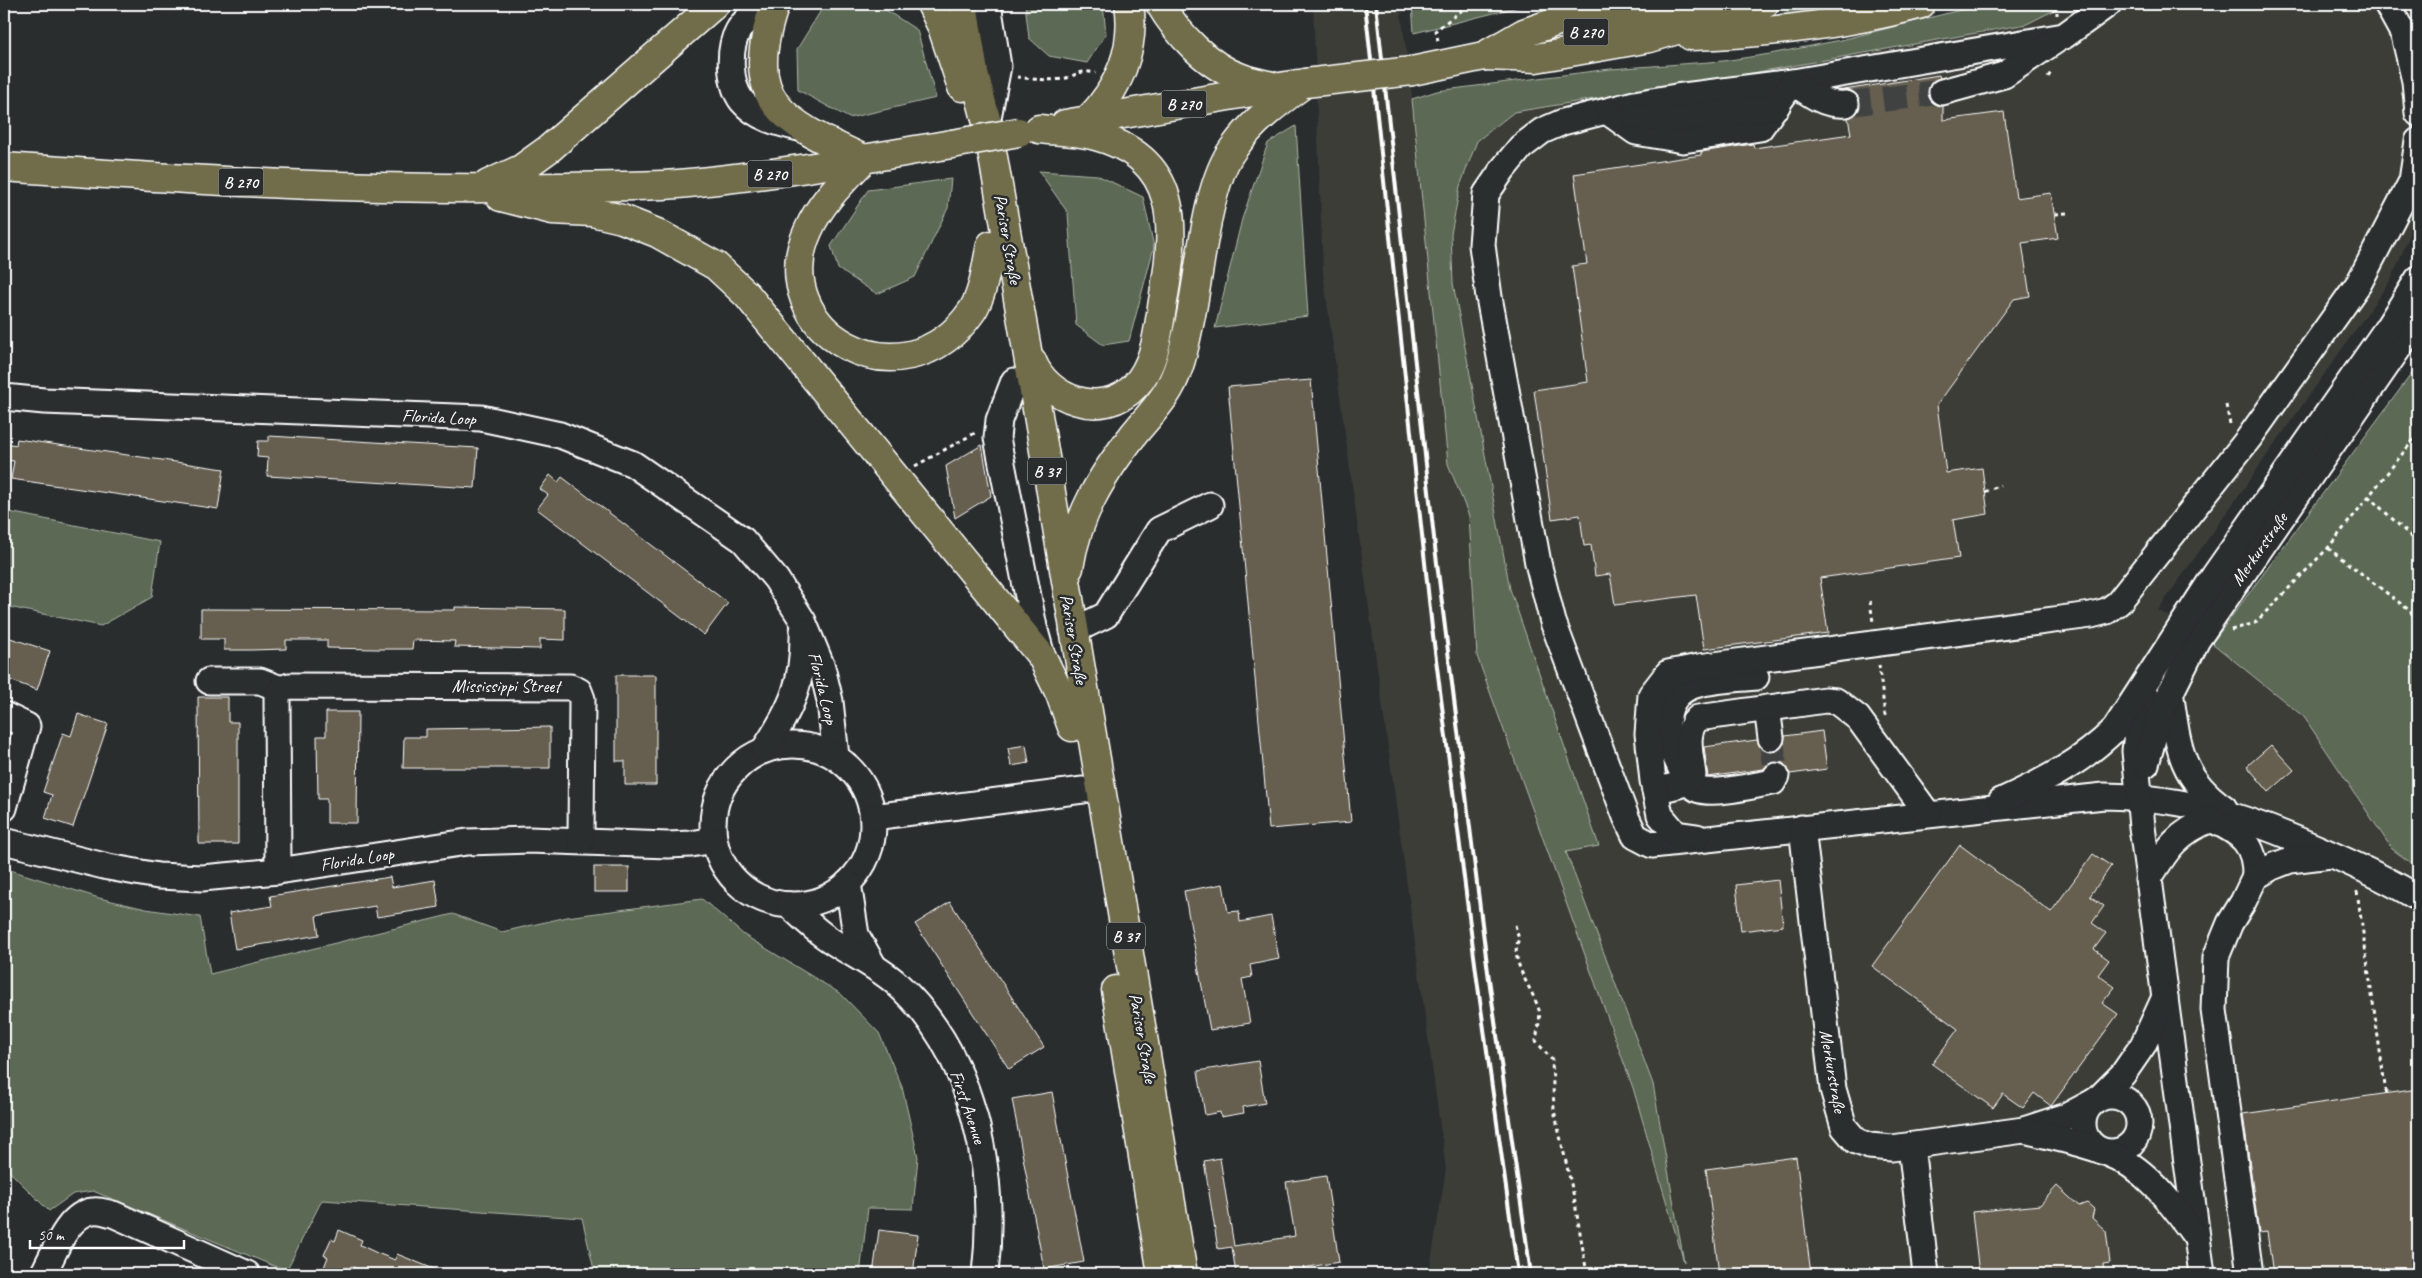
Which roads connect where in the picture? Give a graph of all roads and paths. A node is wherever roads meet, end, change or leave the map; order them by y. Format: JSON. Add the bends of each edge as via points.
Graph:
{"nodes":[{"id":1,"x":715,"y":4,"type":"edge"},
{"id":2,"x":770,"y":4,"type":"edge"},
{"id":3,"x":775,"y":4,"type":"edge"},
{"id":4,"x":930,"y":4,"type":"edge"},
{"id":5,"x":951,"y":4,"type":"edge"},
{"id":6,"x":962,"y":4,"type":"edge"},
{"id":7,"x":972,"y":4,"type":"edge"},
{"id":8,"x":988,"y":4,"type":"edge"},
{"id":9,"x":1129,"y":4,"type":"edge"},
{"id":10,"x":1160,"y":4,"type":"edge"},
{"id":11,"x":1470,"y":4,"type":"edge"},
{"id":12,"x":1607,"y":4,"type":"edge"},
{"id":13,"x":1687,"y":4,"type":"edge"},
{"id":14,"x":1764,"y":4,"type":"edge"},
{"id":15,"x":1921,"y":4,"type":"edge"},
{"id":16,"x":2108,"y":4,"type":"edge"},
{"id":17,"x":2387,"y":4,"type":"edge"},
{"id":18,"x":2064,"y":36,"type":"junction"},
{"id":19,"x":1650,"y":38,"type":"junction"},
{"id":20,"x":1438,"y":42,"type":"dead end"},
{"id":21,"x":1484,"y":56,"type":"junction"},
{"id":22,"x":1104,"y":75,"type":"dead end"},
{"id":23,"x":1036,"y":80,"type":"dead end"},
{"id":24,"x":1793,"y":82,"type":"junction"},
{"id":25,"x":1293,"y":85,"type":"junction"},
{"id":26,"x":1942,"y":92,"type":"tunnel mouth"},
{"id":27,"x":1846,"y":104,"type":"tunnel mouth"},
{"id":28,"x":1608,"y":112,"type":"junction"},
{"id":29,"x":2418,"y":114,"type":"edge"},
{"id":30,"x":1088,"y":120,"type":"junction"},
{"id":31,"x":979,"y":121,"type":"junction"},
{"id":32,"x":803,"y":129,"type":"junction"},
{"id":33,"x":1029,"y":131,"type":"junction"},
{"id":34,"x":2418,"y":141,"type":"edge"},
{"id":35,"x":864,"y":159,"type":"junction"},
{"id":36,"x":4,"y":167,"type":"edge"},
{"id":37,"x":478,"y":189,"type":"junction"},
{"id":38,"x":2054,"y":214,"type":"dead end"},
{"id":39,"x":2067,"y":214,"type":"dead end"},
{"id":40,"x":991,"y":245,"type":"junction"},
{"id":41,"x":2418,"y":279,"type":"edge"},
{"id":42,"x":2418,"y":320,"type":"edge"},
{"id":43,"x":1026,"y":344,"type":"junction"},
{"id":44,"x":1014,"y":381,"type":"junction"},
{"id":45,"x":4,"y":396,"type":"edge"},
{"id":46,"x":979,"y":431,"type":"dead end"},
{"id":47,"x":2418,"y":434,"type":"edge"},
{"id":48,"x":908,"y":470,"type":"dead end"},
{"id":49,"x":2000,"y":485,"type":"dead end"},
{"id":50,"x":1985,"y":492,"type":"dead end"},
{"id":51,"x":2368,"y":496,"type":"junction"},
{"id":52,"x":1210,"y":505,"type":"dead end"},
{"id":53,"x":2418,"y":543,"type":"edge"},
{"id":54,"x":2328,"y":548,"type":"junction"},
{"id":55,"x":1067,"y":599,"type":"junction"},
{"id":56,"x":803,"y":621,"type":"junction"},
{"id":57,"x":2418,"y":621,"type":"edge"},
{"id":58,"x":1073,"y":631,"type":"junction"},
{"id":59,"x":2186,"y":638,"type":"junction"},
{"id":60,"x":1814,"y":652,"type":"junction"},
{"id":61,"x":1042,"y":657,"type":"junction"},
{"id":62,"x":1880,"y":670,"type":"dead end"},
{"id":63,"x":209,"y":680,"type":"dead end"},
{"id":64,"x":281,"y":690,"type":"junction"},
{"id":65,"x":2170,"y":691,"type":"junction"},
{"id":66,"x":1767,"y":708,"type":"junction"},
{"id":67,"x":4,"y":715,"type":"edge"},
{"id":68,"x":1886,"y":718,"type":"dead end"},
{"id":69,"x":1072,"y":727,"type":"junction"},
{"id":70,"x":1771,"y":738,"type":"tunnel mouth"},
{"id":71,"x":764,"y":750,"type":"junction"},
{"id":72,"x":836,"y":757,"type":"junction"},
{"id":73,"x":1776,"y":776,"type":"dead end"},
{"id":74,"x":1688,"y":781,"type":"junction"},
{"id":75,"x":1083,"y":790,"type":"junction"},
{"id":76,"x":1655,"y":790,"type":"junction"},
{"id":77,"x":2139,"y":796,"type":"junction"},
{"id":78,"x":4,"y":808,"type":"edge"},
{"id":79,"x":1982,"y":809,"type":"junction"},
{"id":80,"x":1928,"y":814,"type":"junction"},
{"id":81,"x":873,"y":817,"type":"junction"},
{"id":82,"x":2222,"y":817,"type":"junction"},
{"id":83,"x":1802,"y":828,"type":"junction"},
{"id":84,"x":1702,"y":838,"type":"junction"},
{"id":85,"x":4,"y":840,"type":"edge"},
{"id":86,"x":714,"y":840,"type":"junction"},
{"id":87,"x":581,"y":842,"type":"junction"},
{"id":88,"x":2333,"y":855,"type":"junction"},
{"id":89,"x":278,"y":871,"type":"junction"},
{"id":90,"x":2255,"y":877,"type":"junction"},
{"id":91,"x":2148,"y":880,"type":"junction"},
{"id":92,"x":848,"y":883,"type":"junction"},
{"id":93,"x":2356,"y":891,"type":"dead end"},
{"id":94,"x":2418,"y":898,"type":"edge"},
{"id":95,"x":789,"y":905,"type":"junction"},
{"id":96,"x":1515,"y":925,"type":"dead end"},
{"id":97,"x":876,"y":969,"type":"junction"},
{"id":98,"x":2165,"y":997,"type":"junction"},
{"id":99,"x":2386,"y":1094,"type":"dead end"},
{"id":100,"x":2098,"y":1100,"type":"junction"},
{"id":101,"x":2024,"y":1130,"type":"junction"},
{"id":102,"x":1911,"y":1146,"type":"junction"},
{"id":103,"x":2106,"y":1152,"type":"junction"},
{"id":104,"x":2197,"y":1239,"type":"junction"},
{"id":105,"x":43,"y":1274,"type":"edge"},
{"id":106,"x":247,"y":1274,"type":"edge"},
{"id":107,"x":985,"y":1274,"type":"edge"},
{"id":108,"x":1162,"y":1274,"type":"edge"},
{"id":109,"x":1183,"y":1274,"type":"edge"},
{"id":110,"x":1587,"y":1274,"type":"edge"},
{"id":111,"x":1926,"y":1274,"type":"edge"},
{"id":112,"x":2202,"y":1274,"type":"edge"},
{"id":113,"x":2250,"y":1274,"type":"edge"}],
"edges":[{"from":1,"to":37,"type":"main road","via":[[550,148],[521,169]]},
{"from":2,"to":32,"type":"street","via":[[754,13],[738,30],[732,58],[734,84],[742,100],[758,115]]},
{"from":3,"to":32,"type":"main road","via":[[763,44],[762,68],[774,103]]},
{"from":4,"to":31,"type":"main road"},
{"from":5,"to":31,"type":"main road","name":"Pariser Straße"},
{"from":6,"to":31,"type":"main road","name":"Pariser Straße"},
{"from":7,"to":31,"type":"main road","via":[[987,90]]},
{"from":8,"to":31,"type":"street","via":[[998,66]]},
{"from":9,"to":30,"type":"main road","via":[[1132,20],[1123,70],[1102,106]]},
{"from":10,"to":25,"type":"main road","via":[[1170,21],[1213,62],[1240,78]]},
{"from":11,"to":20,"type":"path","via":[[1436,30]]},
{"from":12,"to":21,"type":"main road","via":[[1524,33]]},
{"from":13,"to":21,"type":"main road","number":"B 270","via":[[1644,19]]},
{"from":14,"to":19,"type":"main road","number":"B 270"},
{"from":15,"to":19,"type":"main road","via":[[1825,24],[1760,33]]},
{"from":16,"to":18,"type":"street"},
{"from":17,"to":29,"type":"street","via":[[2404,35],[2415,81]]},
{"from":18,"to":24,"type":"street"},
{"from":18,"to":26,"type":"street","via":[[2004,74]]},
{"from":19,"to":21,"type":"main road","number":"B 270","via":[[1536,58]]},
{"from":21,"to":25,"type":"main road","number":"B 270","bridge":true,"via":[[1412,70]]},
{"from":22,"to":23,"type":"path","via":[[1082,70],[1063,79]]},
{"from":24,"to":27,"type":"street","via":[[1816,99]]},
{"from":24,"to":28,"type":"street","via":[[1676,97]]},
{"from":24,"to":28,"type":"street","via":[[1760,128],[1683,140],[1636,132]]},
{"from":25,"to":30,"type":"main road","number":"B 270"},
{"from":25,"to":55,"type":"main road","via":[[1232,150],[1215,188],[1182,356],[1169,389],[1124,447],[1078,524],[1073,540]]},
{"from":28,"to":84,"type":"street","via":[[1563,122],[1542,131],[1503,168],[1486,194],[1482,245],[1485,271],[1538,563],[1553,622],[1578,694],[1635,836],[1652,845]]},
{"from":30,"to":33,"type":"main road","number":"B 270"},
{"from":31,"to":40,"type":"main road","name":"Pariser Straße","number":"B 37"},
{"from":31,"to":43,"type":"main road","name":"Pariser Straße","number":"B 37"},
{"from":32,"to":35,"type":"main road"},
{"from":33,"to":35,"type":"main road","number":"B 270","bridge":true},
{"from":33,"to":43,"type":"main road","via":[[1092,135],[1129,150],[1156,176],[1167,198],[1172,228],[1154,350],[1134,387],[1108,401],[1093,404],[1074,401],[1042,380]]},
{"from":34,"to":60,"type":"street","via":[[2412,181],[2359,283],[2249,438],[2118,603],[2107,611],[2091,615]]},
{"from":35,"to":37,"type":"main road","number":"B 270","via":[[675,184]]},
{"from":35,"to":40,"type":"main road","via":[[820,209],[807,231],[801,252],[802,290],[820,326],[833,338],[868,355],[889,358],[911,356],[935,347],[972,311]]},
{"from":36,"to":37,"type":"main road","number":"B 270","via":[[192,180],[366,188]]},
{"from":37,"to":61,"type":"main road","via":[[552,210],[592,212],[622,219],[657,233],[716,266],[747,295]]},
{"from":38,"to":39,"type":"path"},
{"from":40,"to":44,"type":"main road","name":"Pariser Straße","number":"B 37"},
{"from":41,"to":59,"type":"street","name":"Merkurstraße","via":[[2214,576]]},
{"from":42,"to":59,"type":"street","name":"Merkurstraße"},
{"from":43,"to":55,"type":"main road","name":"Pariser Straße","number":"B 37"},
{"from":44,"to":61,"type":"street","via":[[999,420],[997,438]]},
{"from":44,"to":69,"type":"main road","name":"Pariser Straße","number":"B 37"},
{"from":45,"to":56,"type":"street","name":"Florida Loop","via":[[44,401],[481,418],[560,435],[633,464],[743,540],[776,579]]},
{"from":46,"to":48,"type":"path"},
{"from":47,"to":51,"type":"path"},
{"from":49,"to":50,"type":"path"},
{"from":51,"to":53,"type":"path"},
{"from":51,"to":54,"type":"path"},
{"from":52,"to":58,"type":"street","via":[[1159,530],[1106,615]]},
{"from":54,"to":57,"type":"path","via":[[2409,610]]},
{"from":54,"to":59,"type":"path","via":[[2255,623]]},
{"from":55,"to":58,"type":"main road","name":"Pariser Straße","number":"B 37"},
{"from":56,"to":71,"type":"street","name":"Florida Loop","via":[[804,653],[795,696],[785,719]]},
{"from":56,"to":72,"type":"street","name":"Florida Loop","via":[[822,667],[830,701]]},
{"from":58,"to":109,"type":"main road","name":"Pariser Straße","number":"B 37"},
{"from":59,"to":65,"type":"street","name":"Merkurstraße"},
{"from":59,"to":77,"type":"street","name":"Merkurstraße","via":[[2140,708],[2135,751]]},
{"from":59,"to":79,"type":"street","name":"Merkurstraße","via":[[2097,748],[2057,773]]},
{"from":60,"to":74,"type":"street","via":[[1782,673],[1692,686],[1679,694],[1670,706],[1666,723],[1668,741]]},
{"from":60,"to":76,"type":"street","via":[[1668,674],[1651,695],[1648,734]]},
{"from":61,"to":69,"type":"main road"},
{"from":62,"to":68,"type":"path"},
{"from":63,"to":64,"type":"street","name":"Mississippi Street","via":[[260,682]]},
{"from":64,"to":87,"type":"street","name":"Mississippi Street","via":[[289,686],[570,686],[579,691],[582,699]]},
{"from":64,"to":89,"type":"street","via":[[277,696]]},
{"from":65,"to":77,"type":"street","name":"Merkurstraße","via":[[2153,733]]},
{"from":65,"to":82,"type":"street","via":[[2178,739],[2188,771]]},
{"from":66,"to":70,"type":"street"},
{"from":66,"to":74,"type":"street","via":[[1698,718],[1689,733],[1693,775]]},
{"from":66,"to":80,"type":"street","via":[[1825,700],[1846,706]]},
{"from":67,"to":78,"type":"street","via":[[28,726]]},
{"from":69,"to":75,"type":"main road","name":"Pariser Straße","number":"B 37"},
{"from":71,"to":72,"type":"street","via":[[788,745],[813,747]]},
{"from":71,"to":86,"type":"street","via":[[734,771],[723,786],[716,803]]},
{"from":72,"to":81,"type":"street","via":[[861,783]]},
{"from":73,"to":74,"type":"street","via":[[1773,782],[1708,792],[1697,789]]},
{"from":74,"to":76,"type":"street"},
{"from":75,"to":81,"type":"street"},
{"from":75,"to":108,"type":"main road","name":"Pariser Straße","number":"B 37"},
{"from":76,"to":84,"type":"street","via":[[1660,815],[1676,834]]},
{"from":77,"to":79,"type":"street","name":"Merkurstraße","via":[[2104,796]]},
{"from":77,"to":82,"type":"street","via":[[2173,800]]},
{"from":77,"to":91,"type":"street","name":"Merkurstraße"},
{"from":79,"to":80,"type":"street","name":"Merkurstraße"},
{"from":80,"to":83,"type":"street","name":"Merkurstraße"},
{"from":81,"to":92,"type":"street","via":[[868,853]]},
{"from":82,"to":88,"type":"street"},
{"from":82,"to":90,"type":"street","via":[[2242,837],[2253,856]]},
{"from":82,"to":91,"type":"street","via":[[2194,827],[2177,838]]},
{"from":83,"to":84,"type":"street","name":"Merkurstraße"},
{"from":83,"to":102,"type":"street","name":"Merkurstraße","via":[[1837,1108],[1844,1127],[1856,1141],[1884,1148]]},
{"from":85,"to":89,"type":"street","name":"Florida Loop","via":[[57,856],[158,876],[202,878]]},
{"from":86,"to":87,"type":"street","name":"Florida Loop","via":[[668,845]]},
{"from":86,"to":95,"type":"street","via":[[721,860],[749,892],[768,901]]},
{"from":87,"to":89,"type":"street","name":"Florida Loop","via":[[467,842]]},
{"from":88,"to":90,"type":"street","via":[[2290,860]]},
{"from":88,"to":94,"type":"street"},
{"from":90,"to":113,"type":"street","via":[[2216,957],[2214,1010]]},
{"from":91,"to":98,"type":"street","name":"Merkurstraße"},
{"from":92,"to":95,"type":"street","via":[[821,900]]},
{"from":92,"to":97,"type":"street","name":"First Avenue","via":[[856,935]]},
{"from":93,"to":99,"type":"path"},
{"from":95,"to":97,"type":"street","name":"First Avenue","via":[[822,934]]},
{"from":96,"to":110,"type":"path","via":[[1519,939],[1516,945],[1518,966],[1540,1012],[1536,1041],[1552,1060],[1554,1110]]},
{"from":97,"to":107,"type":"street","name":"First Avenue","via":[[895,982],[921,1009],[946,1048],[966,1091],[982,1145],[988,1205]]},
{"from":98,"to":100,"type":"street","name":"Merkurstraße","via":[[2143,1045],[2123,1074]]},
{"from":98,"to":104,"type":"street","name":"Merkurstraße"},
{"from":100,"to":101,"type":"street","name":"Merkurstraße","via":[[2067,1116]]},
{"from":100,"to":103,"type":"street","via":[[2086,1112],[2083,1126],[2090,1143]]},
{"from":100,"to":103,"type":"street","via":[[2109,1096],[2119,1098],[2128,1102],[2138,1116],[2138,1133],[2129,1145],[2118,1151]]},
{"from":101,"to":102,"type":"street","name":"Merkurstraße"},
{"from":101,"to":103,"type":"street","name":"Merkurstraße"},
{"from":102,"to":111,"type":"street"},
{"from":103,"to":104,"type":"street","name":"Merkurstraße","via":[[2151,1181]]},
{"from":104,"to":112,"type":"street","name":"Merkurstraße"},
{"from":105,"to":106,"type":"street","via":[[75,1220],[85,1212],[96,1210],[113,1214]]}]}
